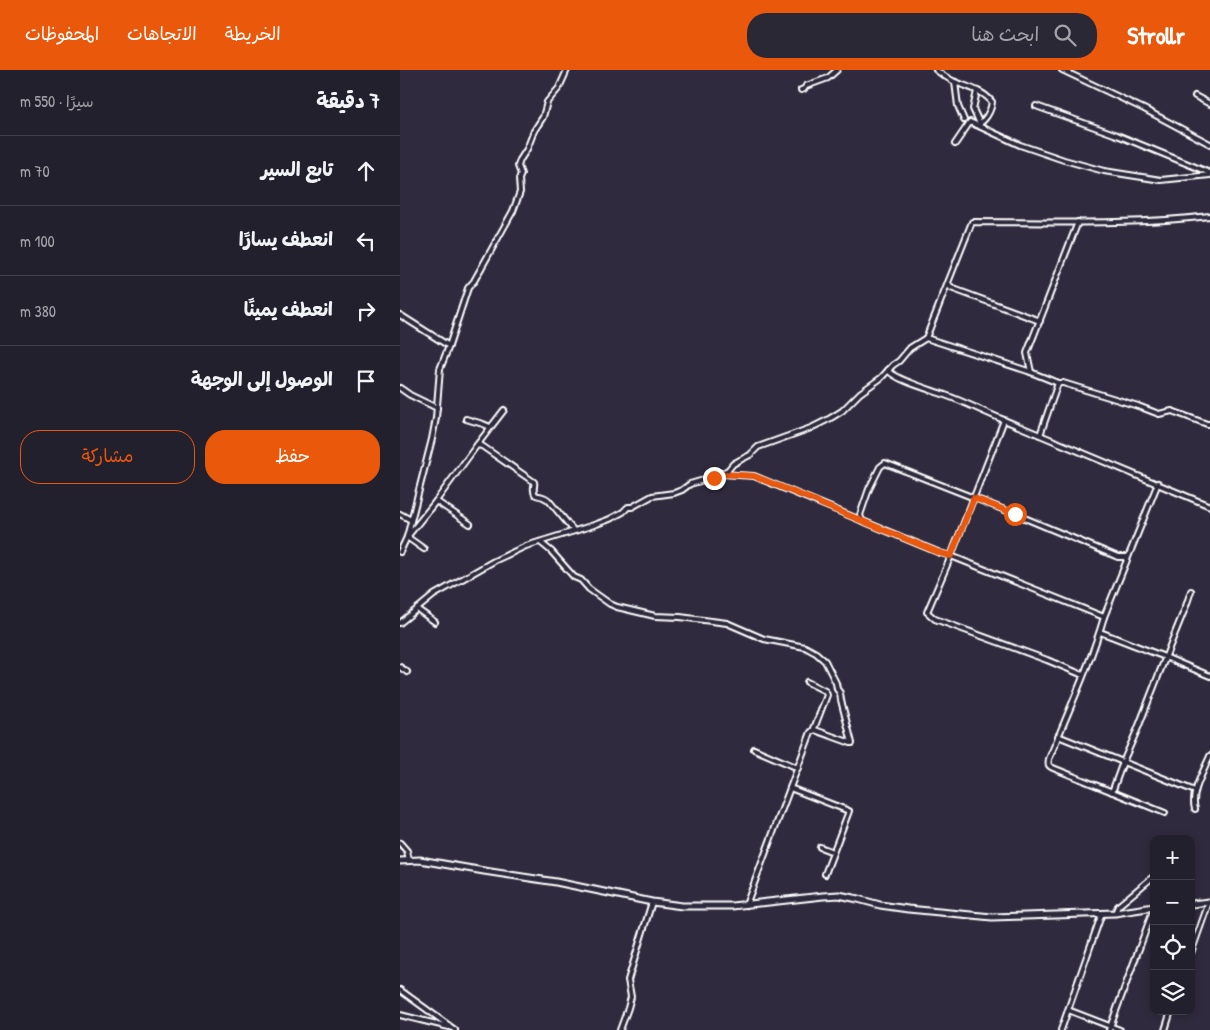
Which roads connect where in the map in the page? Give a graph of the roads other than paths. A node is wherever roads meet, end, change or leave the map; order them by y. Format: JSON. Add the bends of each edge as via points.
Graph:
{"nodes":[{"id":1,"x":568,"y":70,"type":"edge"},
{"id":2,"x":837,"y":70,"type":"edge"},
{"id":3,"x":936,"y":70,"type":"edge"},
{"id":4,"x":1062,"y":70,"type":"edge"},
{"id":5,"x":955,"y":82,"type":"junction"},
{"id":6,"x":801,"y":90,"type":"dead end"},
{"id":7,"x":977,"y":91,"type":"junction"},
{"id":8,"x":1195,"y":96,"type":"dead end"},
{"id":9,"x":1210,"y":104,"type":"edge"},
{"id":10,"x":1036,"y":106,"type":"dead end"},
{"id":11,"x":964,"y":120,"type":"dead end"},
{"id":12,"x":978,"y":125,"type":"junction"},
{"id":13,"x":955,"y":144,"type":"dead end"},
{"id":14,"x":1210,"y":144,"type":"edge"},
{"id":15,"x":1210,"y":174,"type":"edge"},
{"id":16,"x":1210,"y":216,"type":"edge"},
{"id":17,"x":1078,"y":222,"type":"junction"},
{"id":18,"x":948,"y":284,"type":"junction"},
{"id":19,"x":400,"y":315,"type":"edge"},
{"id":20,"x":1040,"y":321,"type":"junction"},
{"id":21,"x":926,"y":338,"type":"junction"},
{"id":22,"x":449,"y":346,"type":"junction"},
{"id":23,"x":888,"y":370,"type":"junction"},
{"id":24,"x":1031,"y":372,"type":"junction"},
{"id":25,"x":1058,"y":383,"type":"junction"},
{"id":26,"x":400,"y":388,"type":"edge"},
{"id":27,"x":437,"y":408,"type":"junction"},
{"id":28,"x":504,"y":410,"type":"dead end"},
{"id":29,"x":466,"y":419,"type":"dead end"},
{"id":30,"x":1004,"y":420,"type":"junction"},
{"id":31,"x":1210,"y":424,"type":"edge"},
{"id":32,"x":490,"y":427,"type":"junction"},
{"id":33,"x":1040,"y":435,"type":"junction"},
{"id":34,"x":477,"y":445,"type":"junction"},
{"id":35,"x":721,"y":474,"type":"junction"},
{"id":36,"x":1158,"y":483,"type":"junction"},
{"id":37,"x":974,"y":498,"type":"junction"},
{"id":38,"x":436,"y":501,"type":"junction"},
{"id":39,"x":1210,"y":506,"type":"edge"},
{"id":40,"x":400,"y":514,"type":"edge"},
{"id":41,"x":411,"y":520,"type":"junction"},
{"id":42,"x":862,"y":521,"type":"junction"},
{"id":43,"x":470,"y":524,"type":"dead end"},
{"id":44,"x":574,"y":532,"type":"junction"},
{"id":45,"x":407,"y":537,"type":"junction"},
{"id":46,"x":540,"y":542,"type":"junction"},
{"id":47,"x":424,"y":549,"type":"dead end"},
{"id":48,"x":400,"y":552,"type":"edge"},
{"id":49,"x":951,"y":556,"type":"junction"},
{"id":50,"x":1127,"y":557,"type":"junction"},
{"id":51,"x":1191,"y":591,"type":"dead end"},
{"id":52,"x":417,"y":609,"type":"junction"},
{"id":53,"x":1104,"y":617,"type":"junction"},
{"id":54,"x":435,"y":622,"type":"dead end"},
{"id":55,"x":400,"y":623,"type":"edge"},
{"id":56,"x":1100,"y":632,"type":"junction"},
{"id":57,"x":1165,"y":657,"type":"junction"},
{"id":58,"x":400,"y":667,"type":"edge"},
{"id":59,"x":407,"y":672,"type":"dead end"},
{"id":60,"x":1083,"y":675,"type":"junction"},
{"id":61,"x":1210,"y":676,"type":"edge"},
{"id":62,"x":808,"y":682,"type":"dead end"},
{"id":63,"x":813,"y":731,"type":"junction"},
{"id":64,"x":1058,"y":736,"type":"junction"},
{"id":65,"x":754,"y":749,"type":"dead end"},
{"id":66,"x":1210,"y":756,"type":"edge"},
{"id":67,"x":1123,"y":762,"type":"junction"},
{"id":68,"x":798,"y":768,"type":"junction"},
{"id":69,"x":790,"y":788,"type":"junction"},
{"id":70,"x":1195,"y":791,"type":"junction"},
{"id":71,"x":1112,"y":792,"type":"junction"},
{"id":72,"x":1196,"y":809,"type":"dead end"},
{"id":73,"x":1165,"y":813,"type":"dead end"},
{"id":74,"x":400,"y":843,"type":"edge"},
{"id":75,"x":820,"y":847,"type":"dead end"},
{"id":76,"x":833,"y":852,"type":"junction"},
{"id":77,"x":409,"y":860,"type":"junction"},
{"id":78,"x":400,"y":861,"type":"edge"},
{"id":79,"x":825,"y":874,"type":"dead end"},
{"id":80,"x":1150,"y":879,"type":"edge"},
{"id":81,"x":652,"y":902,"type":"junction"},
{"id":82,"x":1210,"y":902,"type":"edge"},
{"id":83,"x":1195,"y":904,"type":"edge"},
{"id":84,"x":746,"y":905,"type":"junction"},
{"id":85,"x":1150,"y":909,"type":"edge"},
{"id":86,"x":1102,"y":913,"type":"junction"},
{"id":87,"x":1115,"y":913,"type":"junction"},
{"id":88,"x":1150,"y":919,"type":"edge"},
{"id":89,"x":1195,"y":942,"type":"edge"},
{"id":90,"x":400,"y":990,"type":"edge"},
{"id":91,"x":1068,"y":1010,"type":"junction"},
{"id":92,"x":400,"y":1015,"type":"edge"},
{"id":93,"x":1170,"y":1015,"type":"edge"},
{"id":94,"x":1110,"y":1028,"type":"edge"},
{"id":95,"x":453,"y":1029,"type":"edge"},
{"id":96,"x":620,"y":1030,"type":"edge"},
{"id":97,"x":1061,"y":1030,"type":"edge"},
{"id":98,"x":1120,"y":1030,"type":"edge"},
{"id":99,"x":1165,"y":1030,"type":"edge"}],
"edges":[{"from":1,"to":22,"type":"street","via":[[547,102],[543,117],[520,160],[520,192],[514,211],[468,288]]},
{"from":2,"to":6,"type":"street","via":[[828,78]]},
{"from":3,"to":5,"type":"street"},
{"from":4,"to":14,"type":"street"},
{"from":5,"to":7,"type":"street"},
{"from":5,"to":11,"type":"street","via":[[958,106]]},
{"from":7,"to":12,"type":"street","via":[[974,109]]},
{"from":7,"to":12,"type":"street","via":[[992,102],[992,108]]},
{"from":8,"to":9,"type":"street"},
{"from":10,"to":15,"type":"street"},
{"from":12,"to":13,"type":"street","via":[[970,122]]},
{"from":12,"to":15,"type":"street","via":[[1020,145],[1104,171],[1161,180]]},
{"from":16,"to":17,"type":"street"},
{"from":17,"to":18,"type":"street","via":[[972,222]]},
{"from":17,"to":20,"type":"street"},
{"from":18,"to":20,"type":"street","via":[[951,288]]},
{"from":18,"to":21,"type":"street"},
{"from":19,"to":22,"type":"street"},
{"from":20,"to":24,"type":"street","via":[[1027,353]]},
{"from":21,"to":23,"type":"street","via":[[910,348]]},
{"from":21,"to":24,"type":"street"},
{"from":22,"to":27,"type":"street","via":[[440,370]]},
{"from":23,"to":30,"type":"street","via":[[890,374]]},
{"from":23,"to":35,"type":"street","via":[[842,411],[811,428],[758,447]]},
{"from":24,"to":25,"type":"street"},
{"from":25,"to":31,"type":"street","via":[[1159,414],[1172,411]]},
{"from":25,"to":33,"type":"street"},
{"from":26,"to":27,"type":"street"},
{"from":27,"to":41,"type":"street"},
{"from":28,"to":32,"type":"street"},
{"from":29,"to":32,"type":"street"},
{"from":30,"to":33,"type":"street"},
{"from":30,"to":37,"type":"street"},
{"from":32,"to":34,"type":"street"},
{"from":33,"to":36,"type":"street"},
{"from":34,"to":38,"type":"street"},
{"from":34,"to":44,"type":"street","via":[[534,482],[534,494],[546,498]]},
{"from":35,"to":42,"type":"street","via":[[754,476]]},
{"from":35,"to":44,"type":"street","via":[[674,493],[652,496],[610,519]]},
{"from":36,"to":39,"type":"street"},
{"from":36,"to":50,"type":"street"},
{"from":37,"to":42,"type":"street","via":[[885,463],[869,489],[860,515]]},
{"from":37,"to":49,"type":"street"},
{"from":37,"to":50,"type":"street","via":[[1118,557]]},
{"from":38,"to":43,"type":"street"},
{"from":38,"to":45,"type":"street"},
{"from":40,"to":41,"type":"street"},
{"from":41,"to":45,"type":"street"},
{"from":42,"to":49,"type":"street"},
{"from":44,"to":46,"type":"street"},
{"from":45,"to":47,"type":"street"},
{"from":45,"to":48,"type":"street"},
{"from":46,"to":52,"type":"street","via":[[494,561],[434,595]]},
{"from":46,"to":63,"type":"street","via":[[574,577],[617,607],[655,616],[727,623],[764,639],[805,647],[816,653],[825,661],[836,683],[852,743]]},
{"from":49,"to":53,"type":"street"},
{"from":49,"to":60,"type":"street","via":[[927,612],[930,616]]},
{"from":50,"to":53,"type":"street"},
{"from":51,"to":57,"type":"street"},
{"from":52,"to":54,"type":"street"},
{"from":52,"to":55,"type":"street"},
{"from":53,"to":56,"type":"street"},
{"from":56,"to":57,"type":"street"},
{"from":56,"to":60,"type":"street"},
{"from":57,"to":61,"type":"street"},
{"from":57,"to":67,"type":"street"},
{"from":58,"to":59,"type":"street"},
{"from":60,"to":64,"type":"street"},
{"from":62,"to":63,"type":"street","via":[[828,695]]},
{"from":63,"to":68,"type":"street"},
{"from":64,"to":67,"type":"street"},
{"from":64,"to":71,"type":"street","via":[[1048,759],[1049,766]]},
{"from":65,"to":68,"type":"street"},
{"from":66,"to":70,"type":"street"},
{"from":67,"to":70,"type":"street"},
{"from":67,"to":71,"type":"street"},
{"from":68,"to":69,"type":"street"},
{"from":69,"to":76,"type":"street","via":[[849,811]]},
{"from":69,"to":84,"type":"street"},
{"from":70,"to":72,"type":"street","via":[[1193,801]]},
{"from":71,"to":73,"type":"street"},
{"from":74,"to":77,"type":"street"},
{"from":75,"to":76,"type":"street"},
{"from":76,"to":79,"type":"street"},
{"from":77,"to":78,"type":"street"},
{"from":77,"to":81,"type":"street","via":[[556,882]]},
{"from":80,"to":87,"type":"street","via":[[1119,904]]},
{"from":81,"to":84,"type":"street","via":[[682,906]]},
{"from":81,"to":96,"type":"street","via":[[628,980],[631,997]]},
{"from":82,"to":83,"type":"street"},
{"from":82,"to":89,"type":"street"},
{"from":84,"to":86,"type":"street","via":[[839,895],[880,905],[992,917]]},
{"from":85,"to":87,"type":"street"},
{"from":86,"to":87,"type":"street"},
{"from":86,"to":91,"type":"street"},
{"from":88,"to":94,"type":"street"},
{"from":90,"to":95,"type":"street"},
{"from":91,"to":94,"type":"street"},
{"from":91,"to":97,"type":"street"},
{"from":92,"to":95,"type":"street"},
{"from":93,"to":99,"type":"street"},
{"from":94,"to":98,"type":"street"}]}
